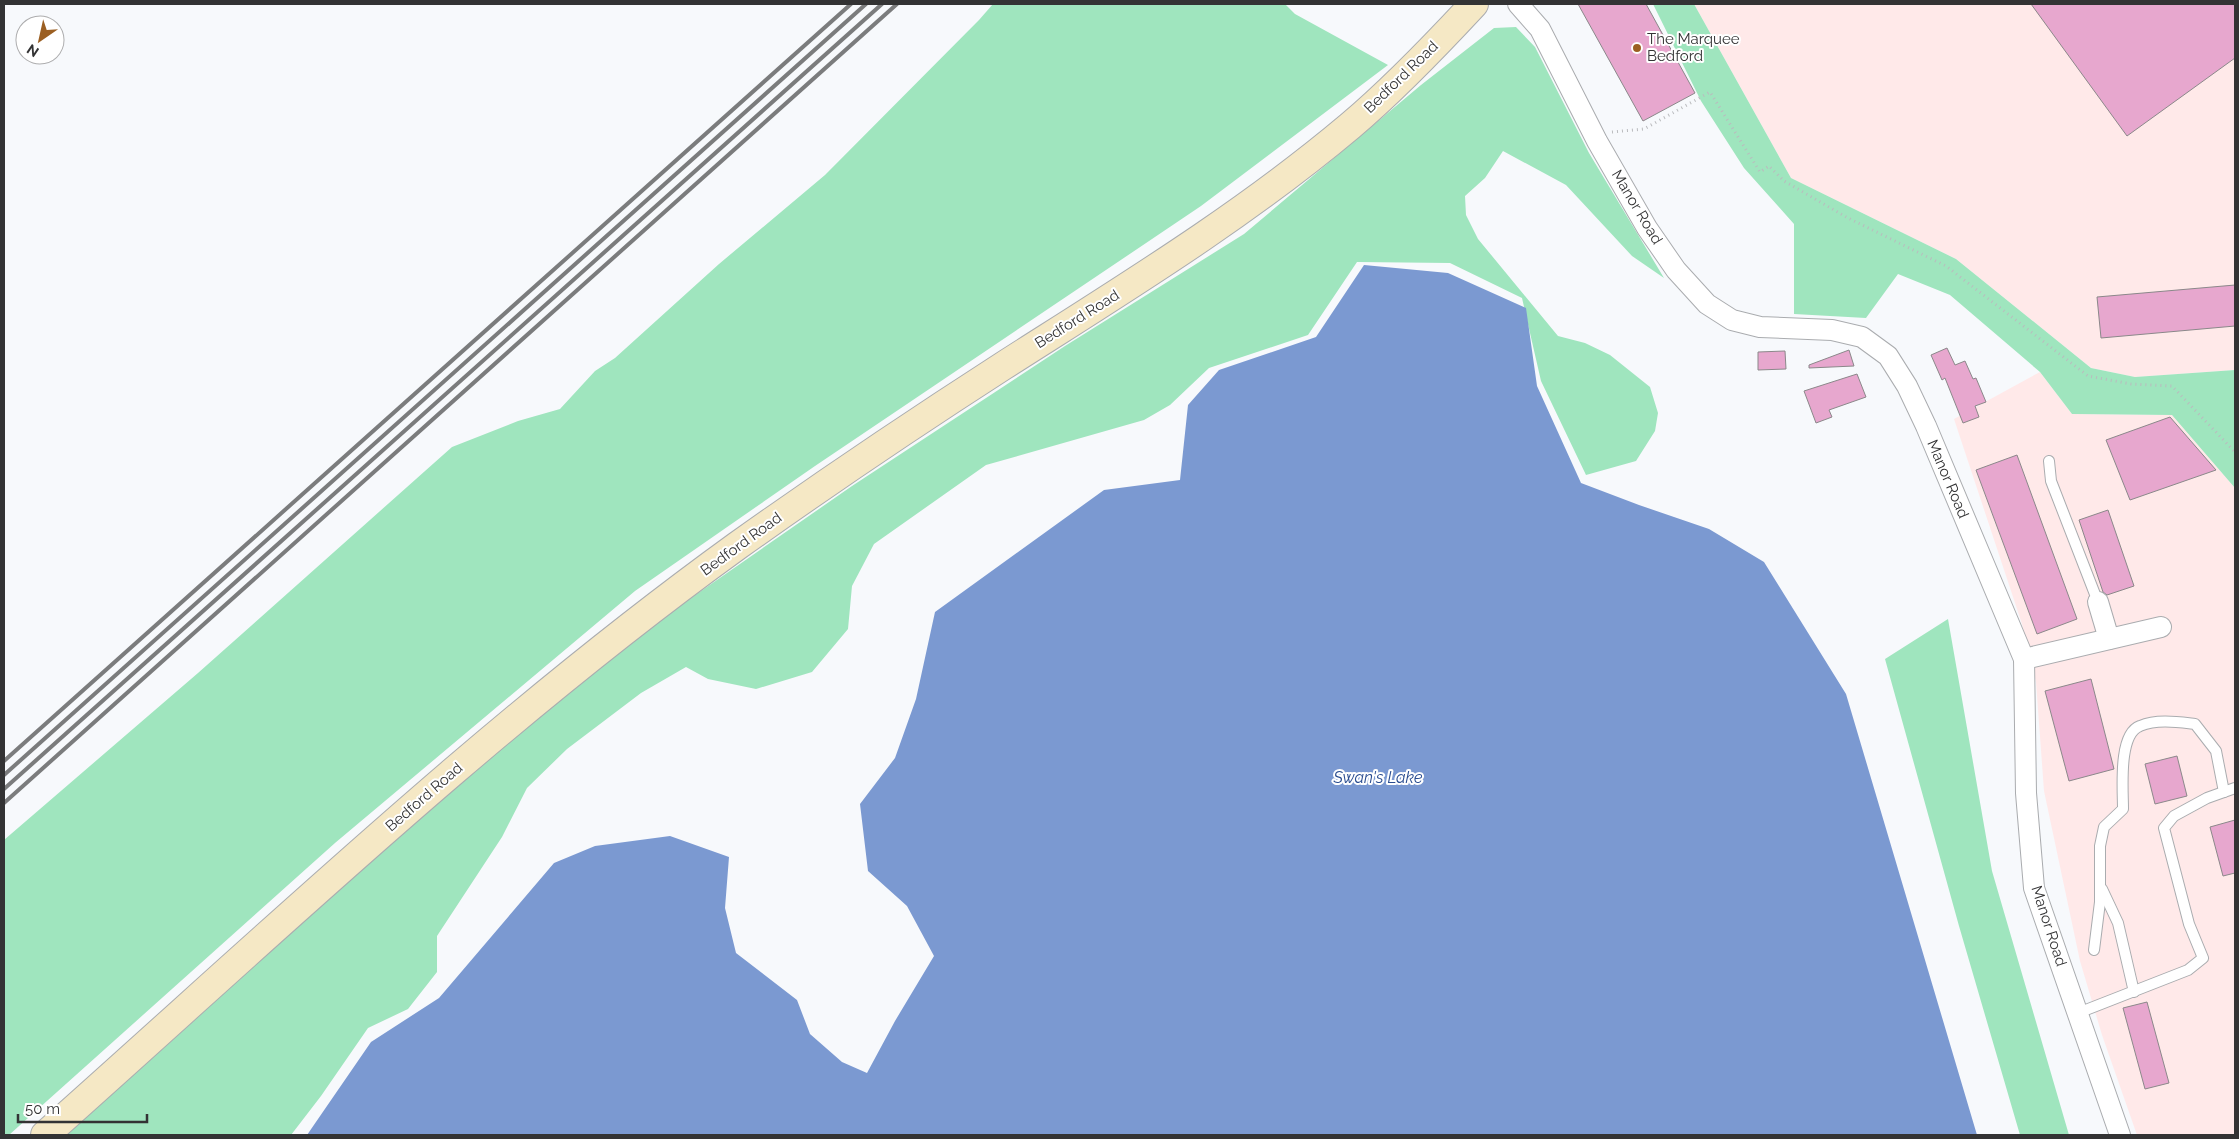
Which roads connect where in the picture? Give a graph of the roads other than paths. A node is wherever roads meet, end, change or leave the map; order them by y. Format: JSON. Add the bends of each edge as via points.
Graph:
{"nodes":[{"id":1,"x":1474,"y":4,"type":"edge"},
{"id":2,"x":1518,"y":4,"type":"edge"},
{"id":3,"x":2049,"y":461,"type":"dead end"},
{"id":4,"x":2098,"y":602,"type":"joint"},
{"id":5,"x":2161,"y":627,"type":"dead end"},
{"id":6,"x":2109,"y":639,"type":"junction"},
{"id":7,"x":2024,"y":659,"type":"junction"},
{"id":8,"x":2235,"y":788,"type":"edge"},
{"id":9,"x":2224,"y":792,"type":"junction"},
{"id":10,"x":2100,"y":885,"type":"junction"},
{"id":11,"x":2094,"y":950,"type":"dead end"},
{"id":12,"x":2134,"y":992,"type":"junction"},
{"id":13,"x":2078,"y":1013,"type":"junction"},
{"id":14,"x":45,"y":1135,"type":"edge"},
{"id":15,"x":2120,"y":1135,"type":"edge"}],
"edges":[{"from":1,"to":14,"type":"main road","name":"Bedford Road","via":[[1356,121],[1284,179],[1203,238],[858,461],[734,548],[566,677],[402,816]]},
{"from":2,"to":7,"type":"street","name":"Manor Road","via":[[1540,29],[1597,141],[1647,228],[1676,270],[1707,304],[1732,320],[1760,327],[1832,330],[1862,337],[1888,356],[1926,426]]},
{"from":3,"to":4,"type":"lane","via":[[2051,481]]},
{"from":4,"to":6,"type":"street"},
{"from":5,"to":6,"type":"street"},
{"from":6,"to":7,"type":"street"},
{"from":7,"to":13,"type":"street","name":"Manor Road","via":[[2026,793],[2034,888]]},
{"from":8,"to":9,"type":"lane"},
{"from":9,"to":10,"type":"lane","via":[[2216,751],[2195,724],[2170,721],[2139,726],[2126,741],[2123,809],[2104,828],[2100,846]]},
{"from":9,"to":12,"type":"lane","via":[[2174,816],[2164,828],[2189,924],[2202,958],[2188,970]]},
{"from":10,"to":11,"type":"lane"},
{"from":10,"to":12,"type":"lane","via":[[2118,923]]},
{"from":12,"to":13,"type":"lane"},
{"from":13,"to":15,"type":"street","name":"Manor Road"}]}
